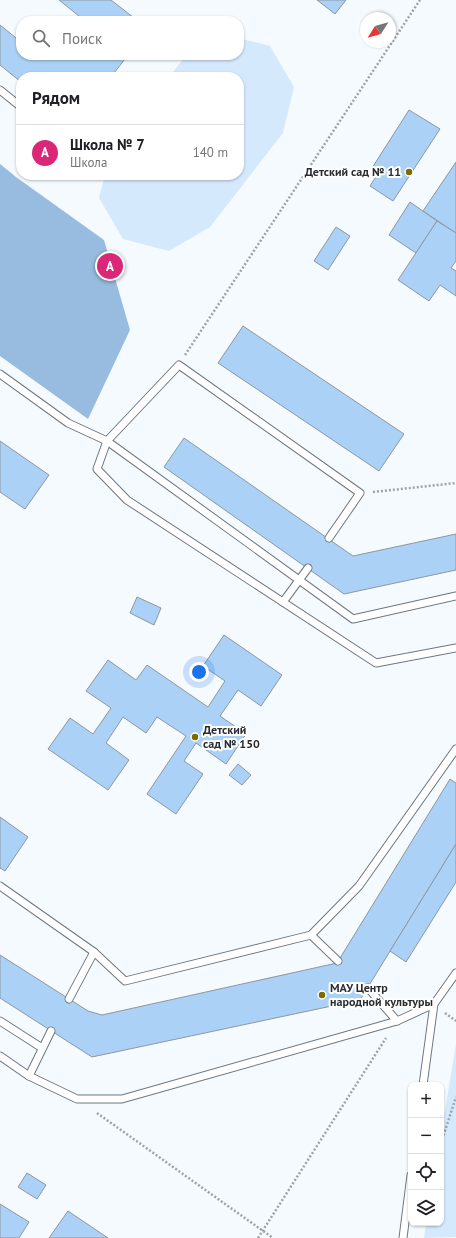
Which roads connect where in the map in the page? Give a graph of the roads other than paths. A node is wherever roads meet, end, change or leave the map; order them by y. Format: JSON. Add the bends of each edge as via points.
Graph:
{"nodes":[{"id":1,"x":0,"y":90,"type":"edge"},
{"id":2,"x":16,"y":103,"type":"edge"},
{"id":3,"x":0,"y":374,"type":"edge"},
{"id":4,"x":107,"y":441,"type":"junction"},
{"id":5,"x":329,"y":538,"type":"dead end"},
{"id":6,"x":308,"y":568,"type":"dead end"},
{"id":7,"x":300,"y":580,"type":"junction"},
{"id":8,"x":456,"y":596,"type":"edge"},
{"id":9,"x":283,"y":602,"type":"junction"},
{"id":10,"x":456,"y":648,"type":"edge"},
{"id":11,"x":456,"y":749,"type":"edge"},
{"id":12,"x":0,"y":886,"type":"edge"},
{"id":13,"x":311,"y":936,"type":"junction"},
{"id":14,"x":94,"y":952,"type":"junction"},
{"id":15,"x":338,"y":961,"type":"dead end"},
{"id":16,"x":456,"y":973,"type":"edge"},
{"id":17,"x":368,"y":988,"type":"dead end"},
{"id":18,"x":69,"y":999,"type":"dead end"},
{"id":19,"x":434,"y":1004,"type":"junction"},
{"id":20,"x":0,"y":1021,"type":"edge"},
{"id":21,"x":397,"y":1021,"type":"junction"},
{"id":22,"x":51,"y":1031,"type":"dead end"},
{"id":23,"x":42,"y":1048,"type":"junction"},
{"id":24,"x":0,"y":1056,"type":"edge"},
{"id":25,"x":29,"y":1076,"type":"junction"},
{"id":26,"x":423,"y":1082,"type":"edge"},
{"id":27,"x":409,"y":1190,"type":"edge"},
{"id":28,"x":403,"y":1238,"type":"edge"}],
"edges":[{"from":1,"to":2,"type":"lane"},
{"from":3,"to":4,"type":"lane","via":[[68,423]]},
{"from":4,"to":5,"type":"lane","via":[[179,365],[360,494]]},
{"from":4,"to":7,"type":"lane"},
{"from":4,"to":9,"type":"lane","via":[[97,469],[127,500]]},
{"from":6,"to":7,"type":"lane"},
{"from":7,"to":8,"type":"lane","via":[[353,619]]},
{"from":7,"to":9,"type":"lane"},
{"from":9,"to":10,"type":"lane","via":[[376,662]]},
{"from":11,"to":13,"type":"lane","via":[[359,886]]},
{"from":12,"to":14,"type":"lane"},
{"from":13,"to":14,"type":"lane","via":[[125,981]]},
{"from":13,"to":15,"type":"lane"},
{"from":14,"to":18,"type":"lane"},
{"from":16,"to":19,"type":"lane"},
{"from":17,"to":21,"type":"lane"},
{"from":19,"to":21,"type":"lane"},
{"from":19,"to":26,"type":"lane"},
{"from":20,"to":23,"type":"lane"},
{"from":21,"to":25,"type":"lane","via":[[122,1099],[77,1099]]},
{"from":22,"to":23,"type":"lane"},
{"from":23,"to":25,"type":"lane"},
{"from":24,"to":25,"type":"lane"},
{"from":27,"to":28,"type":"lane"}]}
